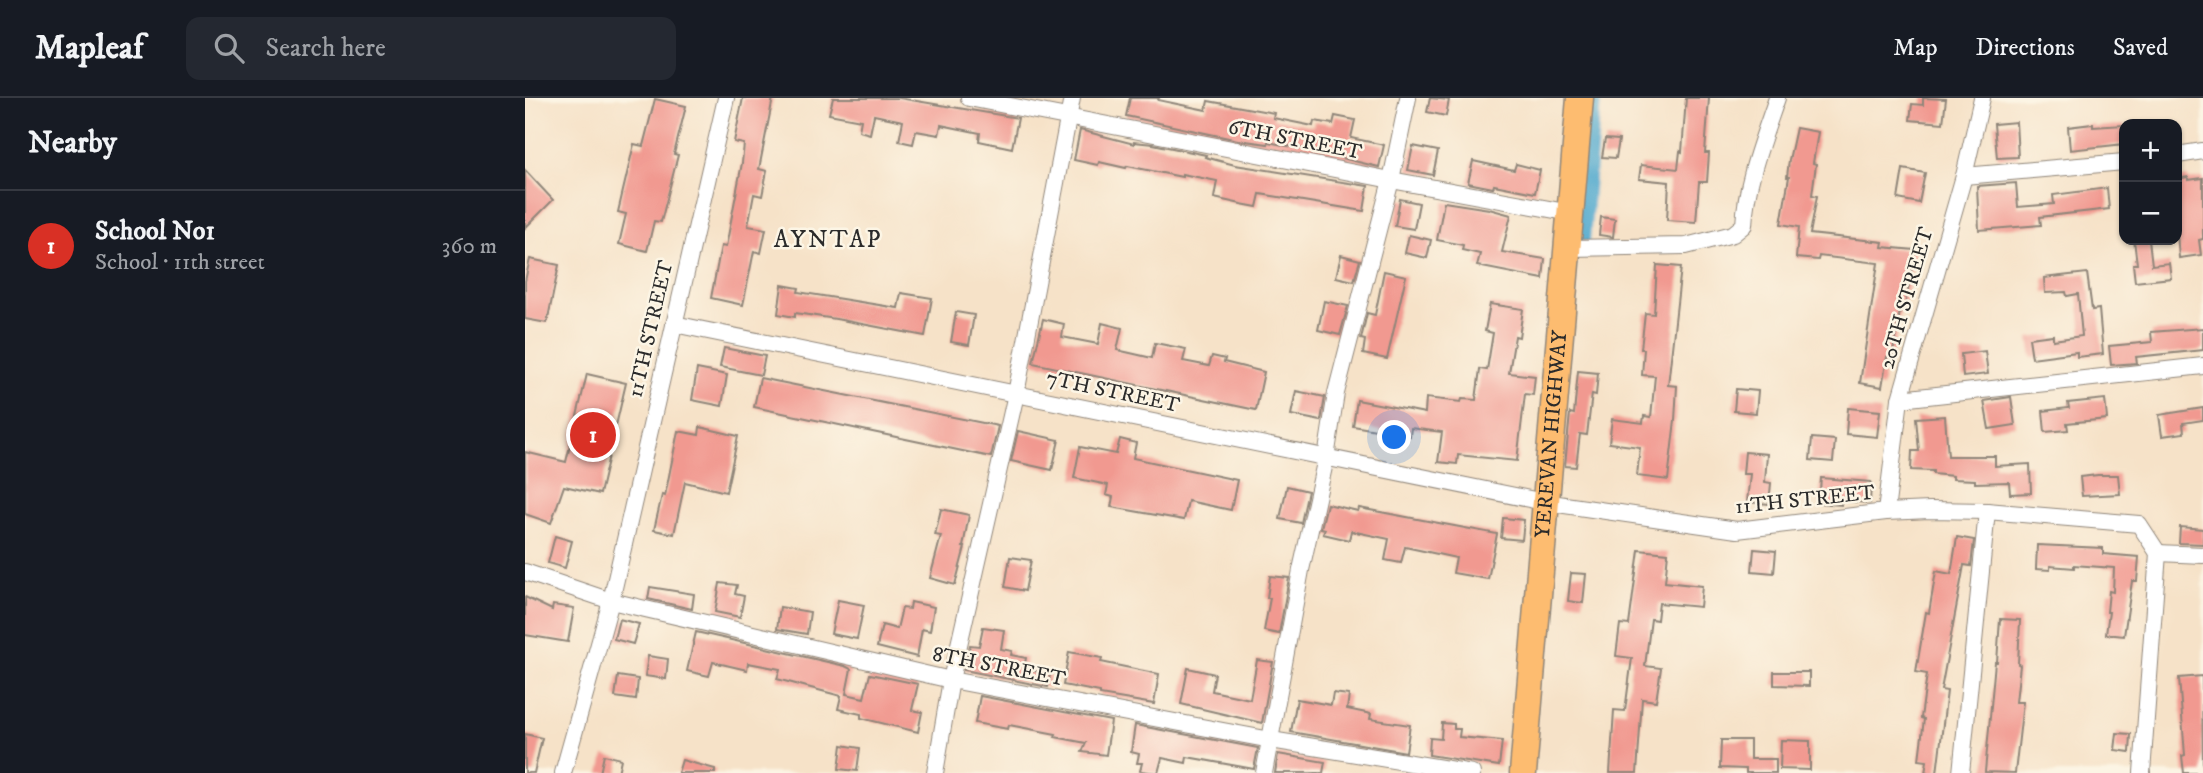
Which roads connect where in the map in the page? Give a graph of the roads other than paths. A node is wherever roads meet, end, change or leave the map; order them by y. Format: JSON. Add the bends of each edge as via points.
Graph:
{"nodes":[{"id":1,"x":726,"y":98,"type":"edge"},
{"id":2,"x":969,"y":98,"type":"edge"},
{"id":3,"x":1072,"y":98,"type":"edge"},
{"id":4,"x":1408,"y":98,"type":"edge"},
{"id":5,"x":1580,"y":98,"type":"edge"},
{"id":6,"x":1777,"y":98,"type":"edge"},
{"id":7,"x":1982,"y":98,"type":"edge"},
{"id":8,"x":1068,"y":118,"type":"junction"},
{"id":9,"x":2203,"y":151,"type":"edge"},
{"id":10,"x":2182,"y":154,"type":"edge"},
{"id":11,"x":2119,"y":162,"type":"edge"},
{"id":12,"x":1964,"y":176,"type":"junction"},
{"id":13,"x":1391,"y":180,"type":"junction"},
{"id":14,"x":1571,"y":213,"type":"junction"},
{"id":15,"x":1568,"y":248,"type":"junction"},
{"id":16,"x":674,"y":324,"type":"junction"},
{"id":17,"x":2203,"y":366,"type":"edge"},
{"id":18,"x":1016,"y":394,"type":"junction"},
{"id":19,"x":1900,"y":399,"type":"junction"},
{"id":20,"x":1326,"y":458,"type":"junction"},
{"id":21,"x":1545,"y":502,"type":"junction"},
{"id":22,"x":1987,"y":511,"type":"junction"},
{"id":23,"x":1886,"y":512,"type":"junction"},
{"id":24,"x":2158,"y":553,"type":"junction"},
{"id":25,"x":2203,"y":555,"type":"edge"},
{"id":26,"x":525,"y":572,"type":"edge"},
{"id":27,"x":611,"y":601,"type":"junction"},
{"id":28,"x":951,"y":680,"type":"junction"},
{"id":29,"x":1271,"y":740,"type":"junction"},
{"id":30,"x":563,"y":773,"type":"edge"},
{"id":31,"x":935,"y":773,"type":"edge"},
{"id":32,"x":1264,"y":773,"type":"edge"},
{"id":33,"x":1472,"y":773,"type":"edge"},
{"id":34,"x":1523,"y":773,"type":"edge"},
{"id":35,"x":1961,"y":773,"type":"edge"},
{"id":36,"x":2142,"y":773,"type":"edge"}],
"edges":[{"from":1,"to":16,"type":"street","name":"11TH STREET"},
{"from":2,"to":8,"type":"street","name":"6TH STREET"},
{"from":3,"to":8,"type":"street"},
{"from":4,"to":13,"type":"street"},
{"from":5,"to":14,"type":"main road","name":"YEREVAN HIGHWAY"},
{"from":6,"to":15,"type":"street","via":[[1757,156],[1744,225],[1733,234],[1686,246]]},
{"from":7,"to":12,"type":"street","name":"20TH STREET"},
{"from":8,"to":13,"type":"street","name":"6TH STREET"},
{"from":8,"to":18,"type":"street"},
{"from":9,"to":10,"type":"street"},
{"from":11,"to":12,"type":"street"},
{"from":12,"to":19,"type":"street","name":"20TH STREET"},
{"from":13,"to":14,"type":"street","name":"6TH STREET"},
{"from":13,"to":20,"type":"street","via":[[1336,393]]},
{"from":14,"to":15,"type":"main road","name":"YEREVAN HIGHWAY"},
{"from":15,"to":21,"type":"main road","name":"YEREVAN HIGHWAY"},
{"from":16,"to":18,"type":"street","name":"7TH STREET"},
{"from":16,"to":27,"type":"street","name":"11TH STREET"},
{"from":17,"to":19,"type":"street"},
{"from":18,"to":20,"type":"street","name":"7TH STREET"},
{"from":18,"to":28,"type":"street"},
{"from":19,"to":23,"type":"street","name":"20TH STREET"},
{"from":20,"to":21,"type":"street","name":"7TH STREET"},
{"from":20,"to":29,"type":"street"},
{"from":21,"to":23,"type":"street","name":"11TH STREET","via":[[1737,530]]},
{"from":21,"to":34,"type":"main road","name":"YEREVAN HIGHWAY"},
{"from":22,"to":23,"type":"street","name":"11TH STREET"},
{"from":22,"to":24,"type":"street","name":"11TH STREET","via":[[2139,524]]},
{"from":22,"to":35,"type":"street"},
{"from":24,"to":25,"type":"street"},
{"from":24,"to":36,"type":"street"},
{"from":26,"to":27,"type":"street","name":"8TH STREET"},
{"from":27,"to":28,"type":"street","name":"8TH STREET"},
{"from":27,"to":30,"type":"street","name":"11TH STREET"},
{"from":28,"to":29,"type":"street","name":"8TH STREET"},
{"from":28,"to":31,"type":"street"},
{"from":29,"to":32,"type":"street"},
{"from":29,"to":33,"type":"street","name":"8TH STREET"}]}
